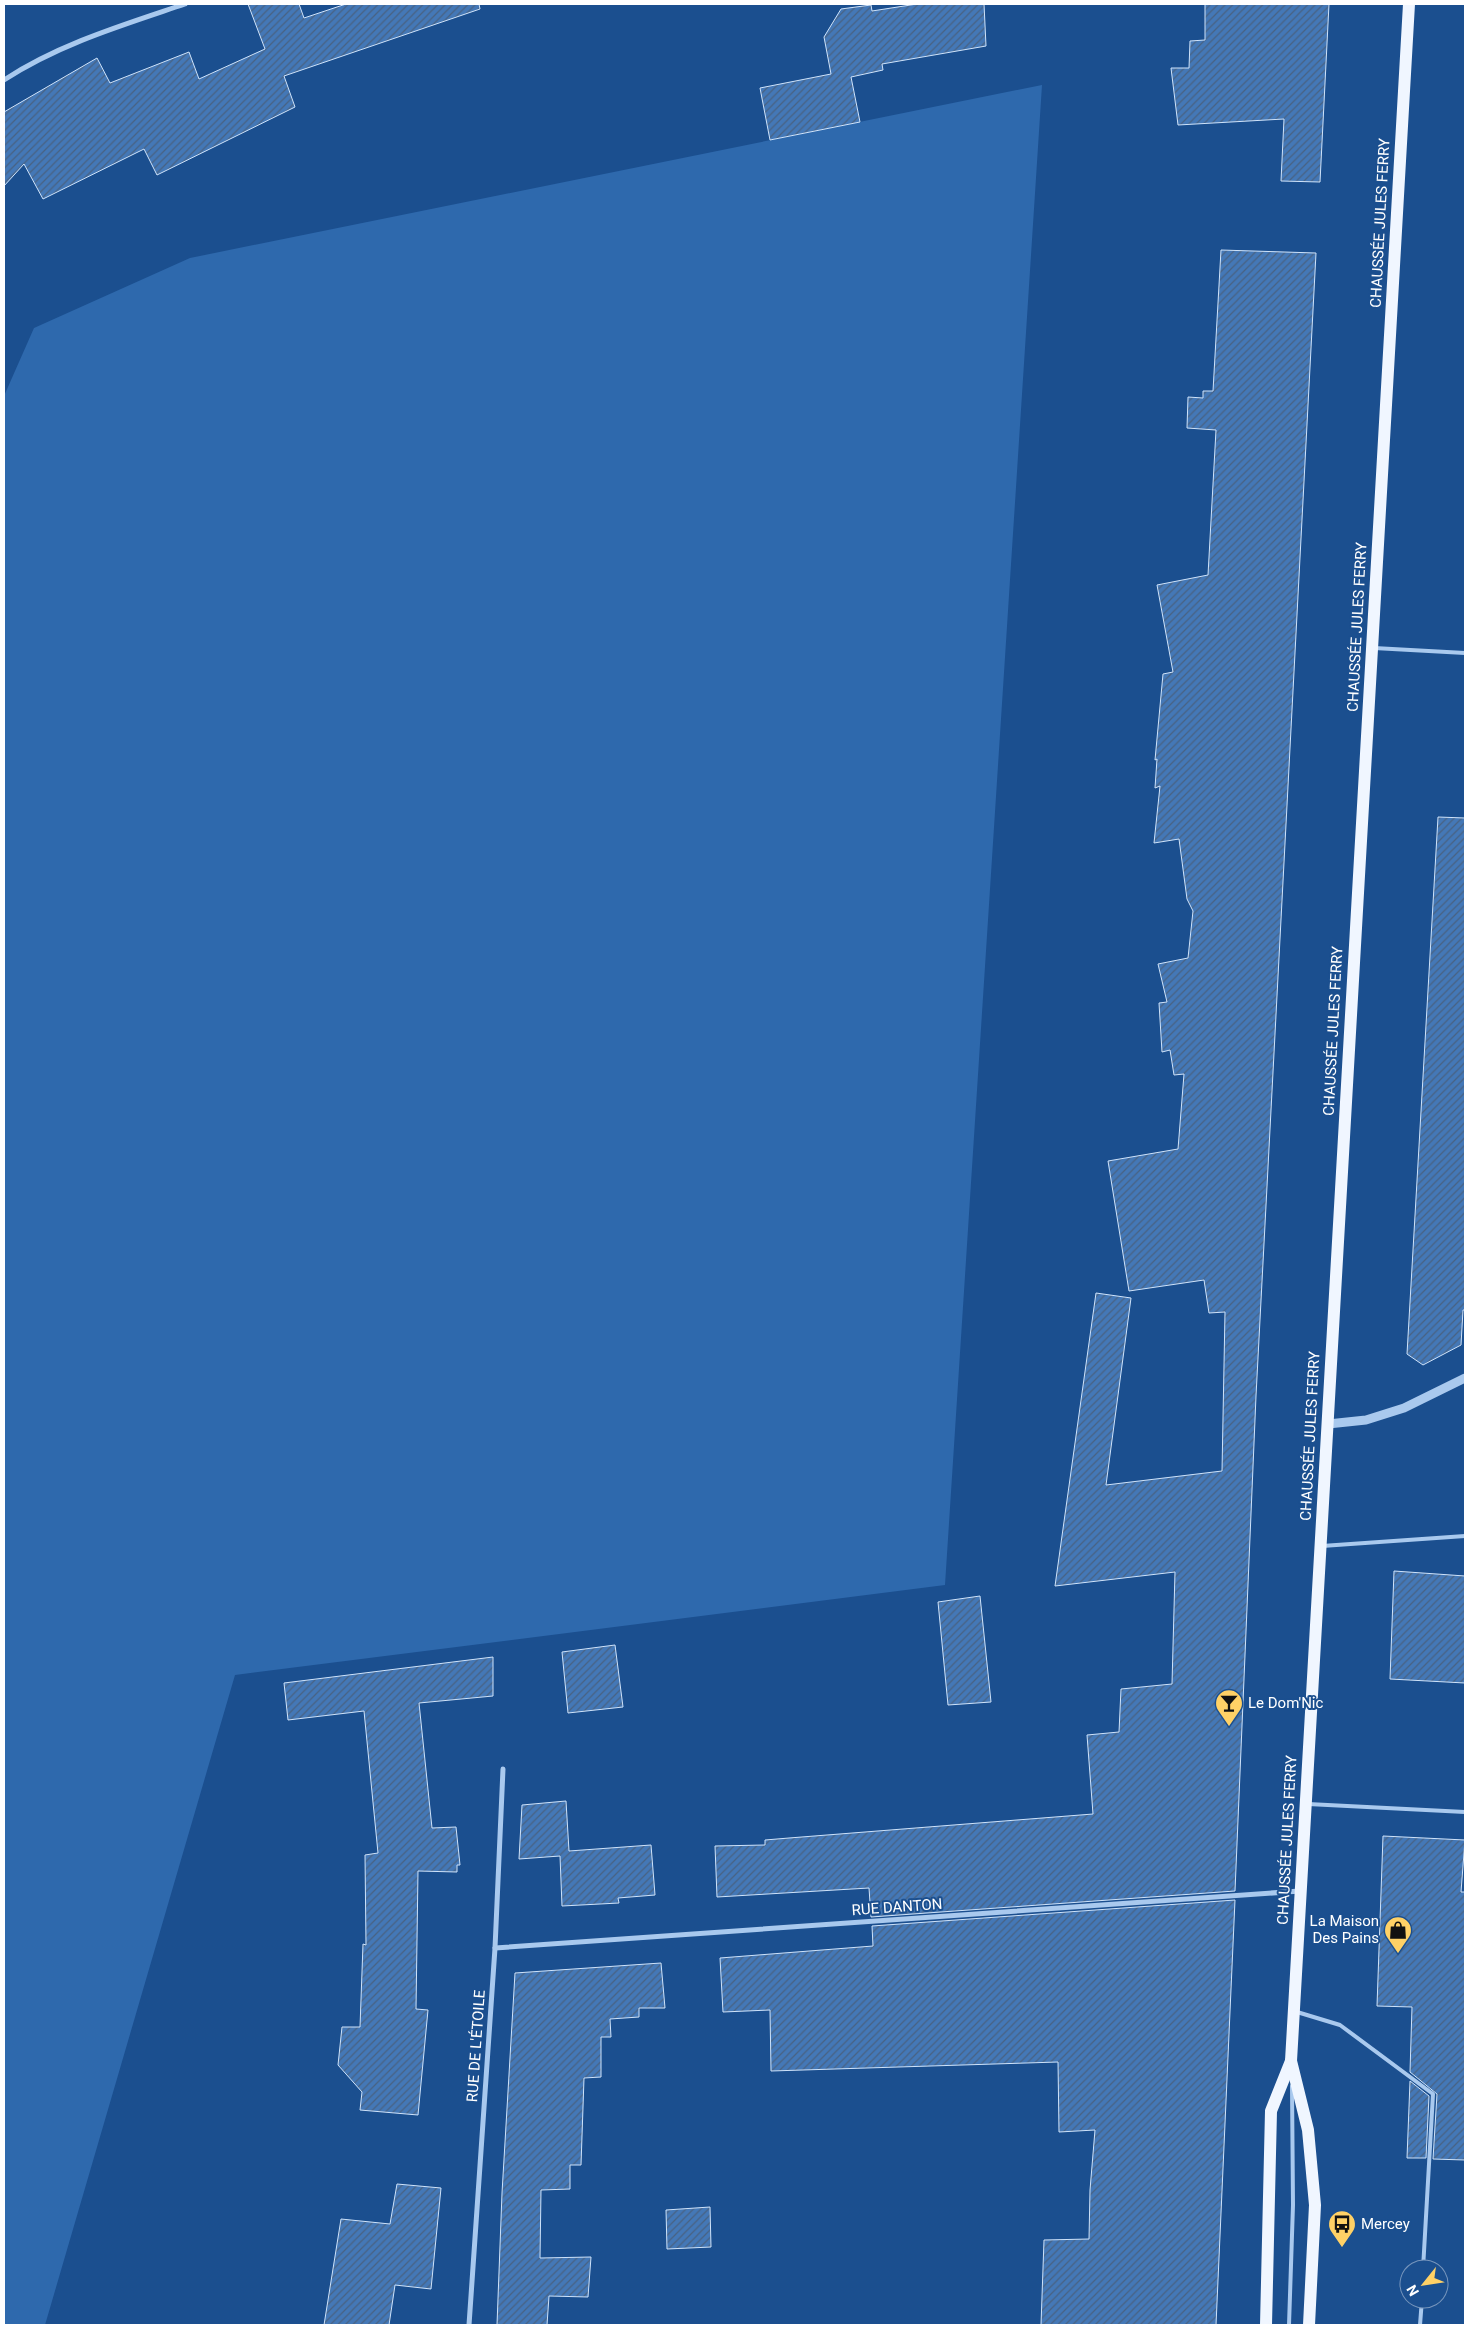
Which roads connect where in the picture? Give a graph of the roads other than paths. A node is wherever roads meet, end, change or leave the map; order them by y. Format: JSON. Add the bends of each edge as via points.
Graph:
{"nodes":[{"id":1,"x":185,"y":4,"type":"edge"},
{"id":2,"x":1409,"y":4,"type":"edge"},
{"id":3,"x":4,"y":80,"type":"edge"},
{"id":4,"x":1372,"y":647,"type":"junction"},
{"id":5,"x":1465,"y":654,"type":"edge"},
{"id":6,"x":1465,"y":1378,"type":"edge"},
{"id":7,"x":1328,"y":1424,"type":"junction"},
{"id":8,"x":1465,"y":1536,"type":"edge"},
{"id":9,"x":1320,"y":1546,"type":"junction"},
{"id":10,"x":503,"y":1769,"type":"dead end"},
{"id":11,"x":1306,"y":1803,"type":"junction"},
{"id":12,"x":1465,"y":1812,"type":"edge"},
{"id":13,"x":1301,"y":1891,"type":"junction"},
{"id":14,"x":495,"y":1948,"type":"junction"},
{"id":15,"x":1294,"y":2011,"type":"junction"},
{"id":16,"x":1291,"y":2061,"type":"junction"},
{"id":17,"x":1424,"y":2259,"type":"edge"},
{"id":18,"x":1421,"y":2309,"type":"edge"},
{"id":19,"x":469,"y":2325,"type":"edge"},
{"id":20,"x":1266,"y":2325,"type":"edge"},
{"id":21,"x":1289,"y":2325,"type":"edge"},
{"id":22,"x":1310,"y":2325,"type":"edge"},
{"id":23,"x":1420,"y":2325,"type":"edge"}],
"edges":[{"from":1,"to":3,"type":"street","via":[[93,35],[32,61]]},
{"from":2,"to":4,"type":"main road","name":"CHAUSSÉE JULES FERRY"},
{"from":4,"to":5,"type":"lane"},
{"from":4,"to":7,"type":"main road","name":"CHAUSSÉE JULES FERRY"},
{"from":6,"to":7,"type":"street","via":[[1404,1408],[1366,1420]]},
{"from":7,"to":9,"type":"main road","name":"CHAUSSÉE JULES FERRY"},
{"from":8,"to":9,"type":"lane"},
{"from":9,"to":11,"type":"main road","name":"CHAUSSÉE JULES FERRY"},
{"from":10,"to":14,"type":"street","name":"RUE DE L'ÉTOILE"},
{"from":11,"to":12,"type":"lane"},
{"from":11,"to":13,"type":"main road","name":"CHAUSSÉE JULES FERRY"},
{"from":13,"to":14,"type":"street","name":"RUE DANTON"},
{"from":13,"to":15,"type":"main road","name":"CHAUSSÉE JULES FERRY"},
{"from":14,"to":19,"type":"street","name":"RUE DE L'ÉTOILE"},
{"from":15,"to":16,"type":"main road","name":"CHAUSSÉE JULES FERRY"},
{"from":15,"to":17,"type":"lane","via":[[1340,2025],[1433,2094]]},
{"from":16,"to":20,"type":"main road","name":"CHAUSSÉE JULES FERRY","via":[[1272,2111]]},
{"from":16,"to":21,"type":"lane","via":[[1293,2205]]},
{"from":16,"to":22,"type":"main road","name":"CHAUSSÉE JULES FERRY","via":[[1308,2130],[1315,2205]]},
{"from":18,"to":23,"type":"lane"}]}
